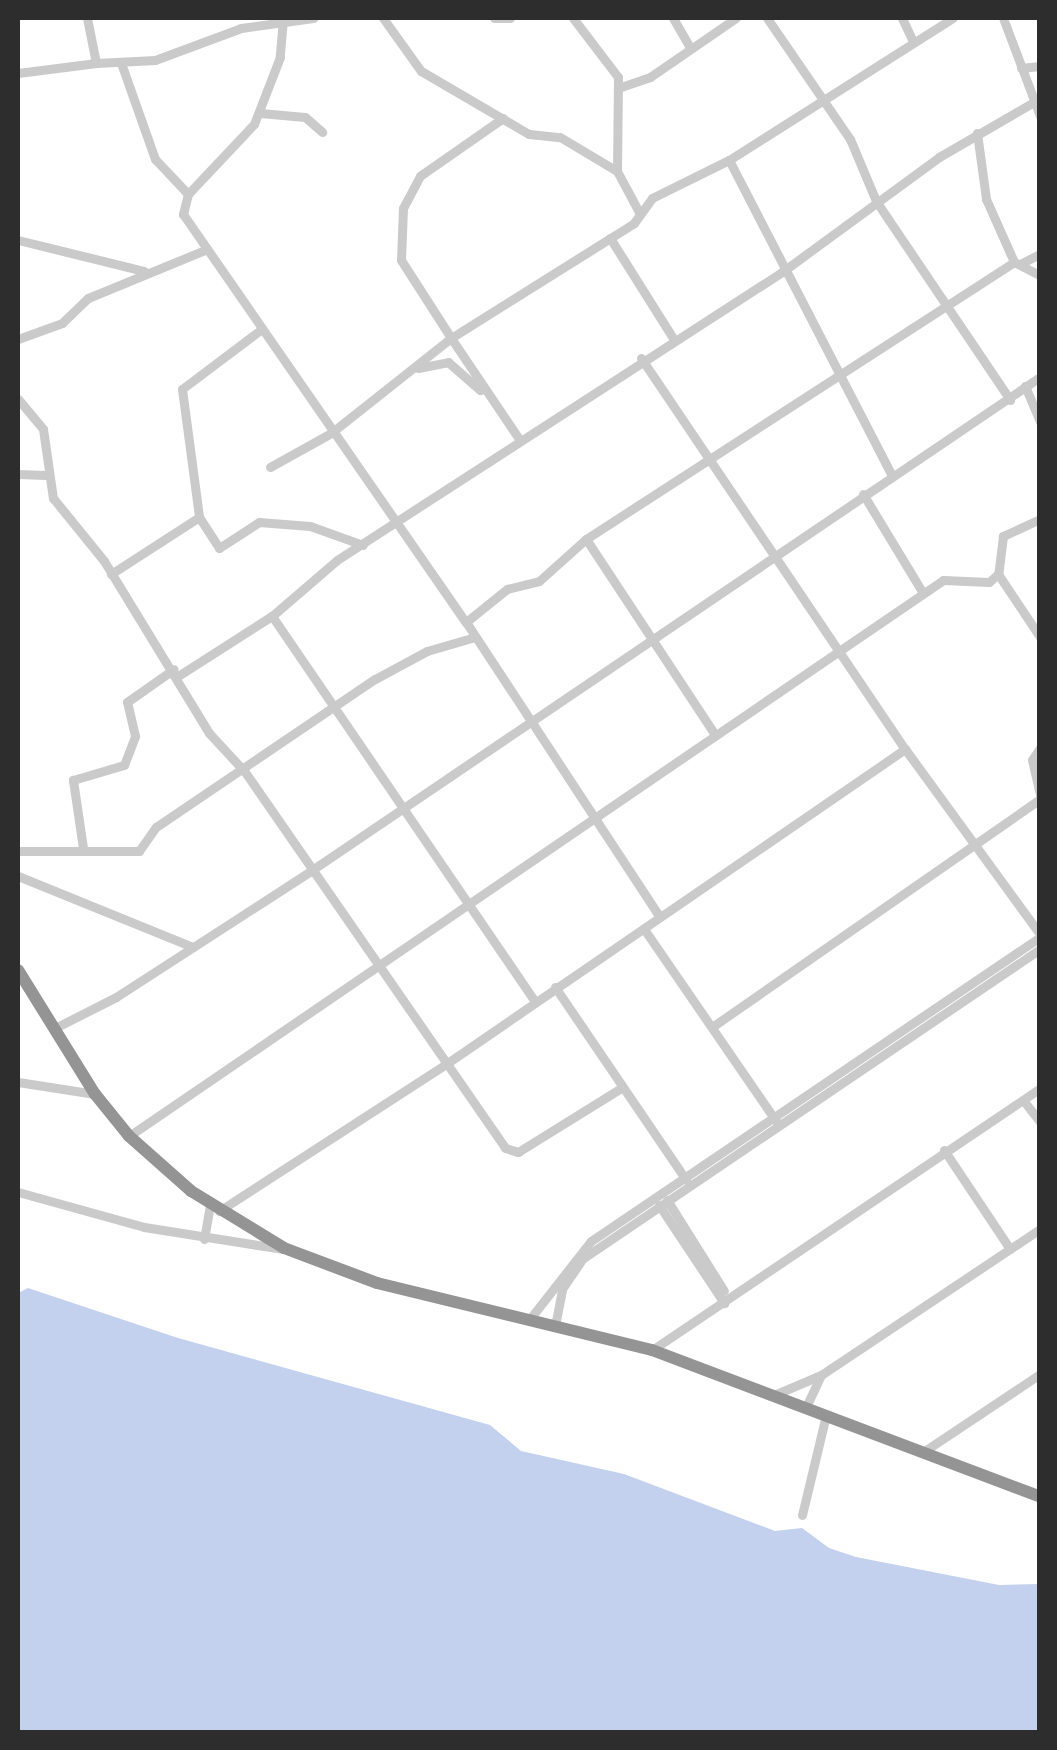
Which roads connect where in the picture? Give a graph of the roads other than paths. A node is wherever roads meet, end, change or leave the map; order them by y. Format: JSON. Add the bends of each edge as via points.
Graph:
{"nodes":[{"id":1,"x":87,"y":18,"type":"edge"},
{"id":2,"x":312,"y":18,"type":"edge"},
{"id":3,"x":382,"y":18,"type":"edge"},
{"id":4,"x":494,"y":18,"type":"edge"},
{"id":5,"x":510,"y":18,"type":"edge"},
{"id":6,"x":573,"y":18,"type":"edge"},
{"id":7,"x":673,"y":18,"type":"edge"},
{"id":8,"x":736,"y":18,"type":"edge"},
{"id":9,"x":767,"y":18,"type":"edge"},
{"id":10,"x":902,"y":18,"type":"edge"},
{"id":11,"x":953,"y":18,"type":"edge"},
{"id":12,"x":1003,"y":18,"type":"edge"},
{"id":13,"x":289,"y":19,"type":"edge"},
{"id":14,"x":587,"y":22,"type":"edge"},
{"id":15,"x":912,"y":39,"type":"junction"},
{"id":16,"x":688,"y":46,"type":"junction"},
{"id":17,"x":96,"y":63,"type":"junction"},
{"id":18,"x":120,"y":63,"type":"junction"},
{"id":19,"x":1040,"y":66,"type":"edge"},
{"id":20,"x":1021,"y":68,"type":"junction"},
{"id":21,"x":18,"y":73,"type":"edge"},
{"id":22,"x":618,"y":88,"type":"junction"},
{"id":23,"x":827,"y":100,"type":"junction"},
{"id":24,"x":1034,"y":102,"type":"junction"},
{"id":25,"x":260,"y":112,"type":"junction"},
{"id":26,"x":1040,"y":116,"type":"edge"},
{"id":27,"x":503,"y":118,"type":"junction"},
{"id":28,"x":322,"y":132,"type":"dead end"},
{"id":29,"x":977,"y":132,"type":"junction"},
{"id":30,"x":729,"y":160,"type":"junction"},
{"id":31,"x":617,"y":171,"type":"junction"},
{"id":32,"x":188,"y":194,"type":"junction"},
{"id":33,"x":876,"y":201,"type":"junction"},
{"id":34,"x":640,"y":214,"type":"junction"},
{"id":35,"x":610,"y":238,"type":"junction"},
{"id":36,"x":18,"y":240,"type":"edge"},
{"id":37,"x":205,"y":250,"type":"junction"},
{"id":38,"x":1040,"y":254,"type":"edge"},
{"id":39,"x":1018,"y":263,"type":"junction"},
{"id":40,"x":152,"y":270,"type":"junction"},
{"id":41,"x":782,"y":272,"type":"junction"},
{"id":42,"x":1040,"y":275,"type":"edge"},
{"id":43,"x":948,"y":300,"type":"junction"},
{"id":44,"x":258,"y":331,"type":"junction"},
{"id":45,"x":451,"y":338,"type":"junction"},
{"id":46,"x":674,"y":338,"type":"junction"},
{"id":47,"x":18,"y":339,"type":"edge"},
{"id":48,"x":641,"y":358,"type":"junction"},
{"id":49,"x":840,"y":371,"type":"junction"},
{"id":50,"x":402,"y":376,"type":"junction"},
{"id":51,"x":1040,"y":377,"type":"edge"},
{"id":52,"x":1025,"y":386,"type":"junction"},
{"id":53,"x":18,"y":399,"type":"edge"},
{"id":54,"x":1010,"y":400,"type":"junction"},
{"id":55,"x":500,"y":411,"type":"junction"},
{"id":56,"x":1040,"y":422,"type":"edge"},
{"id":57,"x":331,"y":432,"type":"junction"},
{"id":58,"x":519,"y":439,"type":"junction"},
{"id":59,"x":708,"y":457,"type":"junction"},
{"id":60,"x":270,"y":467,"type":"dead end"},
{"id":61,"x":18,"y":474,"type":"edge"},
{"id":62,"x":891,"y":474,"type":"junction"},
{"id":63,"x":45,"y":475,"type":"junction"},
{"id":64,"x":864,"y":494,"type":"junction"},
{"id":65,"x":199,"y":517,"type":"junction"},
{"id":66,"x":1040,"y":519,"type":"edge"},
{"id":67,"x":397,"y":524,"type":"junction"},
{"id":68,"x":586,"y":539,"type":"junction"},
{"id":69,"x":363,"y":544,"type":"junction"},
{"id":70,"x":773,"y":552,"type":"junction"},
{"id":71,"x":111,"y":574,"type":"junction"},
{"id":72,"x":998,"y":574,"type":"junction"},
{"id":73,"x":923,"y":593,"type":"junction"},
{"id":74,"x":272,"y":616,"type":"junction"},
{"id":75,"x":466,"y":622,"type":"junction"},
{"id":76,"x":1040,"y":636,"type":"edge"},
{"id":77,"x":474,"y":637,"type":"junction"},
{"id":78,"x":650,"y":641,"type":"junction"},
{"id":79,"x":839,"y":651,"type":"junction"},
{"id":80,"x":176,"y":673,"type":"junction"},
{"id":81,"x":337,"y":708,"type":"junction"},
{"id":82,"x":528,"y":720,"type":"junction"},
{"id":83,"x":715,"y":736,"type":"junction"},
{"id":84,"x":1040,"y":748,"type":"edge"},
{"id":85,"x":905,"y":749,"type":"junction"},
{"id":86,"x":246,"y":772,"type":"junction"},
{"id":87,"x":1040,"y":797,"type":"edge"},
{"id":88,"x":403,"y":805,"type":"junction"},
{"id":89,"x":596,"y":816,"type":"junction"},
{"id":90,"x":974,"y":845,"type":"junction"},
{"id":91,"x":82,"y":848,"type":"junction"},
{"id":92,"x":18,"y":851,"type":"edge"},
{"id":93,"x":312,"y":870,"type":"junction"},
{"id":94,"x":18,"y":876,"type":"edge"},
{"id":95,"x":468,"y":904,"type":"junction"},
{"id":96,"x":660,"y":917,"type":"junction"},
{"id":97,"x":644,"y":929,"type":"junction"},
{"id":98,"x":1038,"y":936,"type":"edge"},
{"id":99,"x":193,"y":946,"type":"junction"},
{"id":100,"x":1040,"y":949,"type":"edge"},
{"id":101,"x":378,"y":967,"type":"junction"},
{"id":102,"x":18,"y":970,"type":"edge"},
{"id":103,"x":555,"y":987,"type":"junction"},
{"id":104,"x":536,"y":1001,"type":"junction"},
{"id":105,"x":712,"y":1027,"type":"junction"},
{"id":106,"x":53,"y":1028,"type":"junction"},
{"id":107,"x":446,"y":1064,"type":"junction"},
{"id":108,"x":18,"y":1082,"type":"edge"},
{"id":109,"x":623,"y":1087,"type":"junction"},
{"id":110,"x":1040,"y":1088,"type":"edge"},
{"id":111,"x":95,"y":1094,"type":"junction"},
{"id":112,"x":1023,"y":1100,"type":"junction"},
{"id":113,"x":776,"y":1120,"type":"junction"},
{"id":114,"x":1040,"y":1122,"type":"edge"},
{"id":115,"x":130,"y":1136,"type":"junction"},
{"id":116,"x":944,"y":1150,"type":"junction"},
{"id":117,"x":686,"y":1180,"type":"junction"},
{"id":118,"x":18,"y":1192,"type":"edge"},
{"id":119,"x":663,"y":1203,"type":"junction"},
{"id":120,"x":215,"y":1208,"type":"junction"},
{"id":121,"x":1040,"y":1229,"type":"edge"},
{"id":122,"x":204,"y":1238,"type":"junction"},
{"id":123,"x":284,"y":1248,"type":"junction"},
{"id":124,"x":1010,"y":1250,"type":"junction"},
{"id":125,"x":726,"y":1301,"type":"junction"},
{"id":126,"x":532,"y":1320,"type":"junction"},
{"id":127,"x":552,"y":1325,"type":"junction"},
{"id":128,"x":652,"y":1350,"type":"junction"},
{"id":129,"x":1040,"y":1374,"type":"edge"},
{"id":130,"x":821,"y":1375,"type":"junction"},
{"id":131,"x":774,"y":1395,"type":"junction"},
{"id":132,"x":806,"y":1407,"type":"junction"},
{"id":133,"x":826,"y":1415,"type":"junction"},
{"id":134,"x":923,"y":1452,"type":"junction"},
{"id":135,"x":1040,"y":1497,"type":"edge"},
{"id":136,"x":802,"y":1515,"type":"dead end"}],
"edges":[{"from":1,"to":17,"type":"street"},
{"from":2,"to":13,"type":"street"},
{"from":3,"to":27,"type":"street","via":[[410,62]]},
{"from":4,"to":5,"type":"street"},
{"from":6,"to":14,"type":"street"},
{"from":7,"to":16,"type":"street"},
{"from":8,"to":16,"type":"street"},
{"from":9,"to":23,"type":"street"},
{"from":10,"to":15,"type":"street"},
{"from":11,"to":15,"type":"street"},
{"from":12,"to":20,"type":"street"},
{"from":13,"to":18,"type":"street","via":[[167,57]]},
{"from":13,"to":25,"type":"street"},
{"from":14,"to":22,"type":"street","via":[[616,71]]},
{"from":15,"to":23,"type":"street"},
{"from":16,"to":22,"type":"street","via":[[650,77]]},
{"from":17,"to":18,"type":"street"},
{"from":17,"to":21,"type":"street"},
{"from":18,"to":32,"type":"street","via":[[155,159]]},
{"from":19,"to":20,"type":"street"},
{"from":20,"to":24,"type":"street"},
{"from":22,"to":31,"type":"street"},
{"from":23,"to":30,"type":"street"},
{"from":23,"to":33,"type":"street"},
{"from":24,"to":26,"type":"street"},
{"from":24,"to":29,"type":"street"},
{"from":25,"to":28,"type":"street","via":[[305,118]]},
{"from":25,"to":32,"type":"street","via":[[245,139]]},
{"from":27,"to":31,"type":"street","via":[[530,134],[560,137]]},
{"from":27,"to":45,"type":"street","via":[[420,176],[403,208],[400,260]]},
{"from":29,"to":33,"type":"street"},
{"from":29,"to":39,"type":"street","via":[[986,199]]},
{"from":30,"to":34,"type":"street","via":[[652,198]]},
{"from":30,"to":41,"type":"street"},
{"from":31,"to":34,"type":"street"},
{"from":32,"to":37,"type":"street","via":[[183,214]]},
{"from":33,"to":41,"type":"street"},
{"from":33,"to":43,"type":"street"},
{"from":34,"to":35,"type":"street"},
{"from":35,"to":45,"type":"street"},
{"from":35,"to":46,"type":"street"},
{"from":36,"to":40,"type":"street"},
{"from":37,"to":40,"type":"street"},
{"from":37,"to":44,"type":"street"},
{"from":38,"to":39,"type":"street"},
{"from":39,"to":42,"type":"street"},
{"from":39,"to":43,"type":"street"},
{"from":40,"to":47,"type":"street","via":[[88,298],[62,323]]},
{"from":41,"to":46,"type":"street"},
{"from":41,"to":49,"type":"street"},
{"from":43,"to":49,"type":"street"},
{"from":43,"to":54,"type":"street"},
{"from":44,"to":57,"type":"street"},
{"from":44,"to":65,"type":"street","via":[[182,388]]},
{"from":45,"to":50,"type":"street"},
{"from":45,"to":55,"type":"street"},
{"from":46,"to":48,"type":"street"},
{"from":48,"to":58,"type":"street"},
{"from":48,"to":59,"type":"street"},
{"from":49,"to":59,"type":"street"},
{"from":49,"to":62,"type":"street"},
{"from":50,"to":55,"type":"street","via":[[448,362]]},
{"from":50,"to":57,"type":"street"},
{"from":51,"to":52,"type":"street"},
{"from":52,"to":54,"type":"street"},
{"from":52,"to":56,"type":"street"},
{"from":53,"to":63,"type":"street","via":[[43,430]]},
{"from":54,"to":62,"type":"street"},
{"from":55,"to":58,"type":"street"},
{"from":57,"to":60,"type":"street"},
{"from":57,"to":67,"type":"street"},
{"from":58,"to":67,"type":"street"},
{"from":59,"to":68,"type":"street"},
{"from":59,"to":70,"type":"street"},
{"from":61,"to":63,"type":"street"},
{"from":62,"to":64,"type":"street"},
{"from":63,"to":71,"type":"street","via":[[53,498]]},
{"from":64,"to":70,"type":"street"},
{"from":64,"to":73,"type":"street"},
{"from":65,"to":69,"type":"street","via":[[219,548],[260,522],[310,526]]},
{"from":65,"to":71,"type":"street"},
{"from":66,"to":72,"type":"street","via":[[1002,536]]},
{"from":67,"to":69,"type":"street"},
{"from":67,"to":75,"type":"street"},
{"from":68,"to":75,"type":"street","via":[[540,581],[506,589]]},
{"from":68,"to":78,"type":"street"},
{"from":69,"to":74,"type":"street"},
{"from":70,"to":78,"type":"street"},
{"from":70,"to":79,"type":"street"},
{"from":71,"to":80,"type":"street"},
{"from":72,"to":73,"type":"street","via":[[989,582],[942,580]]},
{"from":72,"to":76,"type":"street"},
{"from":73,"to":79,"type":"street"},
{"from":74,"to":80,"type":"street"},
{"from":74,"to":81,"type":"street"},
{"from":75,"to":77,"type":"street"},
{"from":77,"to":81,"type":"street","via":[[410,659]]},
{"from":77,"to":82,"type":"street"},
{"from":78,"to":82,"type":"street"},
{"from":78,"to":83,"type":"street"},
{"from":79,"to":83,"type":"street"},
{"from":79,"to":85,"type":"street"},
{"from":80,"to":86,"type":"street","via":[[209,732]]},
{"from":80,"to":91,"type":"street","via":[[127,702],[135,736],[124,765],[73,780]]},
{"from":81,"to":86,"type":"street"},
{"from":81,"to":88,"type":"street"},
{"from":82,"to":88,"type":"street"},
{"from":82,"to":89,"type":"street"},
{"from":83,"to":89,"type":"street"},
{"from":84,"to":87,"type":"street","via":[[1032,760]]},
{"from":85,"to":90,"type":"street"},
{"from":85,"to":96,"type":"street"},
{"from":86,"to":91,"type":"street","via":[[156,828],[139,851]]},
{"from":86,"to":93,"type":"street"},
{"from":87,"to":90,"type":"street"},
{"from":88,"to":93,"type":"street"},
{"from":88,"to":95,"type":"street"},
{"from":89,"to":95,"type":"street"},
{"from":89,"to":96,"type":"street"},
{"from":90,"to":98,"type":"street"},
{"from":90,"to":105,"type":"street"},
{"from":91,"to":92,"type":"street"},
{"from":93,"to":99,"type":"street"},
{"from":93,"to":101,"type":"street"},
{"from":94,"to":99,"type":"street"},
{"from":95,"to":101,"type":"street"},
{"from":95,"to":104,"type":"street"},
{"from":96,"to":97,"type":"street"},
{"from":97,"to":103,"type":"street"},
{"from":97,"to":105,"type":"street"},
{"from":98,"to":113,"type":"street"},
{"from":99,"to":106,"type":"street"},
{"from":100,"to":119,"type":"street"},
{"from":101,"to":107,"type":"street"},
{"from":101,"to":115,"type":"street"},
{"from":102,"to":106,"type":"highway"},
{"from":103,"to":104,"type":"street"},
{"from":103,"to":109,"type":"street"},
{"from":104,"to":107,"type":"street"},
{"from":105,"to":113,"type":"street"},
{"from":106,"to":111,"type":"highway"},
{"from":107,"to":109,"type":"street","via":[[511,1152]]},
{"from":107,"to":120,"type":"street"},
{"from":108,"to":111,"type":"street"},
{"from":109,"to":117,"type":"street"},
{"from":110,"to":112,"type":"street"},
{"from":111,"to":115,"type":"highway"},
{"from":112,"to":114,"type":"street"},
{"from":112,"to":116,"type":"street"},
{"from":113,"to":117,"type":"street"},
{"from":115,"to":120,"type":"highway"},
{"from":116,"to":124,"type":"street"},
{"from":116,"to":125,"type":"street"},
{"from":117,"to":126,"type":"street","via":[[582,1248]]},
{"from":118,"to":122,"type":"street"},
{"from":119,"to":125,"type":"street"},
{"from":119,"to":127,"type":"street","via":[[572,1269]]},
{"from":120,"to":122,"type":"street"},
{"from":120,"to":123,"type":"highway"},
{"from":121,"to":124,"type":"street"},
{"from":122,"to":123,"type":"street"},
{"from":123,"to":126,"type":"highway","via":[[377,1284]]},
{"from":124,"to":130,"type":"street"},
{"from":125,"to":128,"type":"street"},
{"from":126,"to":127,"type":"highway"},
{"from":127,"to":128,"type":"highway"},
{"from":128,"to":131,"type":"highway"},
{"from":129,"to":134,"type":"street"},
{"from":130,"to":131,"type":"street"},
{"from":130,"to":132,"type":"street"},
{"from":131,"to":132,"type":"highway"},
{"from":132,"to":133,"type":"highway"},
{"from":133,"to":134,"type":"highway"},
{"from":133,"to":136,"type":"street"},
{"from":134,"to":135,"type":"highway"}]}
